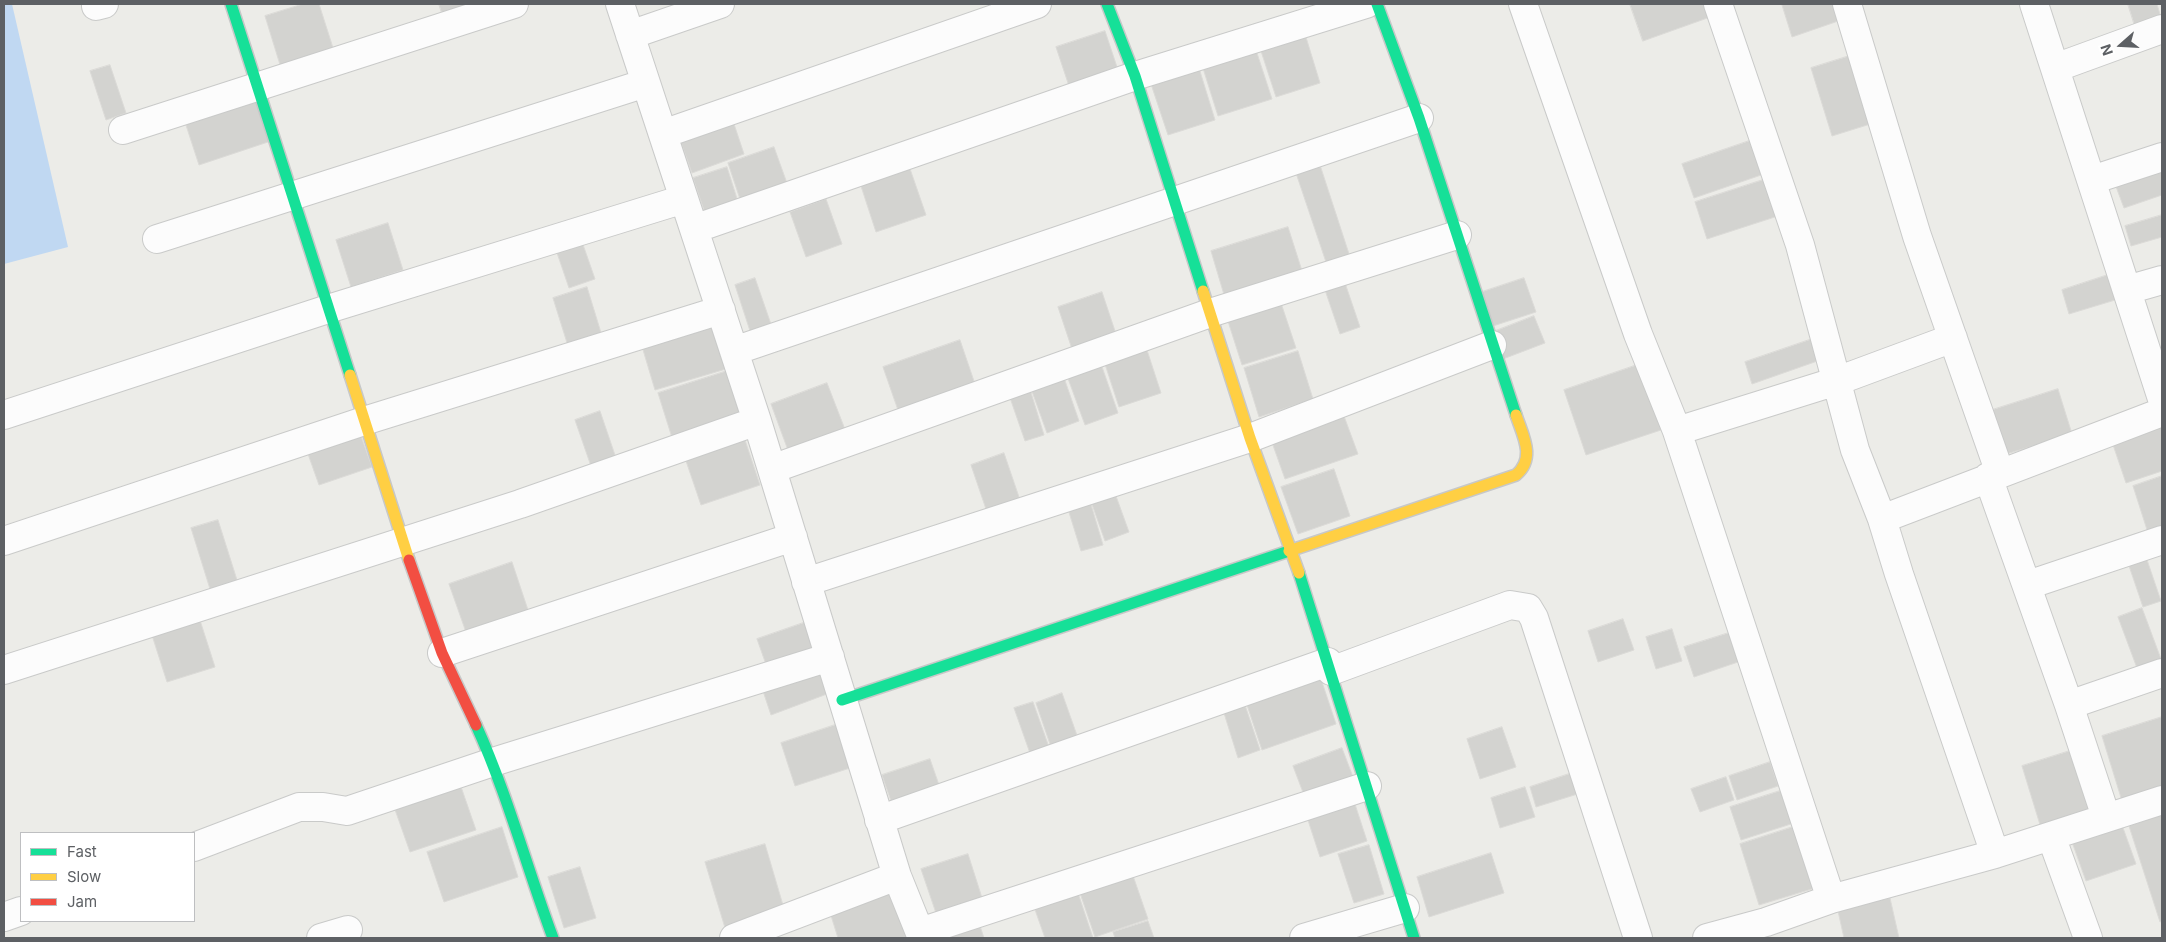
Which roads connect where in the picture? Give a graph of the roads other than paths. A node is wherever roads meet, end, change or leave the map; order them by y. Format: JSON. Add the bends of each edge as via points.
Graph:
{"nodes":[{"id":1,"x":231,"y":4,"type":"edge"},
{"id":2,"x":514,"y":4,"type":"edge"},
{"id":3,"x":620,"y":4,"type":"edge"},
{"id":4,"x":720,"y":4,"type":"edge"},
{"id":5,"x":1037,"y":4,"type":"edge"},
{"id":6,"x":1107,"y":4,"type":"edge"},
{"id":7,"x":1366,"y":4,"type":"edge"},
{"id":8,"x":1377,"y":4,"type":"edge"},
{"id":9,"x":1523,"y":4,"type":"edge"},
{"id":10,"x":1718,"y":4,"type":"edge"},
{"id":11,"x":1847,"y":4,"type":"edge"},
{"id":12,"x":2034,"y":4,"type":"edge"},
{"id":13,"x":2162,"y":29,"type":"edge"},
{"id":14,"x":630,"y":35,"type":"junction"},
{"id":15,"x":2055,"y":68,"type":"junction"},
{"id":16,"x":1135,"y":76,"type":"junction"},
{"id":17,"x":646,"y":83,"type":"junction"},
{"id":18,"x":256,"y":85,"type":"junction"},
{"id":19,"x":1419,"y":118,"type":"junction"},
{"id":20,"x":123,"y":130,"type":"dead end"},
{"id":21,"x":663,"y":134,"type":"junction"},
{"id":22,"x":2162,"y":157,"type":"edge"},
{"id":23,"x":2092,"y":180,"type":"junction"},
{"id":24,"x":292,"y":195,"type":"junction"},
{"id":25,"x":684,"y":199,"type":"junction"},
{"id":26,"x":1174,"y":200,"type":"junction"},
{"id":27,"x":694,"y":229,"type":"junction"},
{"id":28,"x":1457,"y":235,"type":"junction"},
{"id":29,"x":157,"y":239,"type":"dead end"},
{"id":30,"x":2162,"y":280,"type":"edge"},
{"id":31,"x":2127,"y":290,"type":"junction"},
{"id":32,"x":328,"y":309,"type":"junction"},
{"id":33,"x":721,"y":310,"type":"junction"},
{"id":34,"x":1210,"y":313,"type":"junction"},
{"id":35,"x":1953,"y":338,"type":"junction"},
{"id":36,"x":1492,"y":345,"type":"junction"},
{"id":37,"x":734,"y":351,"type":"junction"},
{"id":38,"x":1837,"y":382,"type":"junction"},
{"id":39,"x":2162,"y":399,"type":"edge"},
{"id":40,"x":2162,"y":412,"type":"edge"},
{"id":41,"x":4,"y":415,"type":"edge"},
{"id":42,"x":364,"y":421,"type":"junction"},
{"id":43,"x":757,"y":421,"type":"junction"},
{"id":44,"x":1677,"y":430,"type":"junction"},
{"id":45,"x":1250,"y":438,"type":"junction"},
{"id":46,"x":772,"y":469,"type":"junction"},
{"id":47,"x":1994,"y":475,"type":"junction"},
{"id":48,"x":1882,"y":519,"type":"junction"},
{"id":49,"x":793,"y":537,"type":"junction"},
{"id":50,"x":2162,"y":540,"type":"edge"},
{"id":51,"x":4,"y":541,"type":"edge"},
{"id":52,"x":402,"y":542,"type":"junction"},
{"id":53,"x":1291,"y":550,"type":"junction"},
{"id":54,"x":806,"y":582,"type":"junction"},
{"id":55,"x":2028,"y":585,"type":"junction"},
{"id":56,"x":442,"y":653,"type":"junction"},
{"id":57,"x":830,"y":658,"type":"junction"},
{"id":58,"x":1330,"y":666,"type":"junction"},
{"id":59,"x":4,"y":670,"type":"edge"},
{"id":60,"x":2162,"y":673,"type":"edge"},
{"id":61,"x":842,"y":700,"type":"junction"},
{"id":62,"x":2070,"y":705,"type":"junction"},
{"id":63,"x":494,"y":762,"type":"junction"},
{"id":64,"x":1367,"y":786,"type":"junction"},
{"id":65,"x":2162,"y":800,"type":"edge"},
{"id":66,"x":2106,"y":817,"type":"junction"},
{"id":67,"x":880,"y":820,"type":"junction"},
{"id":68,"x":2051,"y":836,"type":"junction"},
{"id":69,"x":195,"y":847,"type":"edge"},
{"id":70,"x":1995,"y":854,"type":"junction"},
{"id":71,"x":897,"y":876,"type":"junction"},
{"id":72,"x":1831,"y":899,"type":"junction"},
{"id":73,"x":1405,"y":908,"type":"junction"},
{"id":74,"x":20,"y":910,"type":"edge"},
{"id":75,"x":4,"y":917,"type":"edge"},
{"id":76,"x":348,"y":930,"type":"dead end"},
{"id":77,"x":921,"y":935,"type":"edge"},
{"id":78,"x":321,"y":938,"type":"edge"},
{"id":79,"x":553,"y":938,"type":"edge"},
{"id":80,"x":734,"y":938,"type":"edge"},
{"id":81,"x":1304,"y":938,"type":"edge"},
{"id":82,"x":1414,"y":938,"type":"edge"},
{"id":83,"x":1638,"y":938,"type":"edge"},
{"id":84,"x":1707,"y":938,"type":"edge"},
{"id":85,"x":2088,"y":938,"type":"edge"}],
"edges":[{"from":1,"to":18,"type":"street"},
{"from":2,"to":18,"type":"street"},
{"from":3,"to":14,"type":"street"},
{"from":4,"to":14,"type":"street"},
{"from":5,"to":21,"type":"street"},
{"from":6,"to":16,"type":"street"},
{"from":7,"to":16,"type":"street"},
{"from":8,"to":19,"type":"street"},
{"from":9,"to":44,"type":"street","via":[[1638,334]]},
{"from":10,"to":38,"type":"street","via":[[1800,246]]},
{"from":11,"to":35,"type":"street","via":[[1917,236]]},
{"from":12,"to":15,"type":"street"},
{"from":13,"to":15,"type":"street"},
{"from":14,"to":17,"type":"street"},
{"from":15,"to":23,"type":"street"},
{"from":16,"to":26,"type":"street"},
{"from":16,"to":27,"type":"street"},
{"from":17,"to":21,"type":"street"},
{"from":17,"to":24,"type":"street"},
{"from":18,"to":20,"type":"street"},
{"from":18,"to":24,"type":"street"},
{"from":19,"to":26,"type":"street"},
{"from":19,"to":28,"type":"street"},
{"from":21,"to":25,"type":"street"},
{"from":22,"to":23,"type":"street"},
{"from":23,"to":31,"type":"street"},
{"from":24,"to":29,"type":"street"},
{"from":24,"to":32,"type":"street"},
{"from":25,"to":27,"type":"street"},
{"from":25,"to":32,"type":"street"},
{"from":26,"to":34,"type":"street"},
{"from":26,"to":37,"type":"street"},
{"from":27,"to":33,"type":"street"},
{"from":28,"to":34,"type":"street"},
{"from":28,"to":36,"type":"street"},
{"from":30,"to":31,"type":"street"},
{"from":31,"to":39,"type":"street"},
{"from":32,"to":41,"type":"street"},
{"from":32,"to":42,"type":"street"},
{"from":33,"to":37,"type":"street"},
{"from":33,"to":42,"type":"street"},
{"from":34,"to":45,"type":"street"},
{"from":34,"to":46,"type":"street"},
{"from":35,"to":38,"type":"street"},
{"from":35,"to":47,"type":"street"},
{"from":36,"to":45,"type":"street"},
{"from":36,"to":53,"type":"street","via":[[1527,447],[1525,468],[1516,475]]},
{"from":37,"to":43,"type":"street"},
{"from":38,"to":44,"type":"street"},
{"from":38,"to":48,"type":"street","via":[[1856,450]]},
{"from":40,"to":47,"type":"street"},
{"from":42,"to":51,"type":"street"},
{"from":42,"to":52,"type":"street"},
{"from":43,"to":46,"type":"street"},
{"from":43,"to":52,"type":"street"},
{"from":44,"to":72,"type":"street"},
{"from":45,"to":53,"type":"street"},
{"from":45,"to":54,"type":"street"},
{"from":46,"to":49,"type":"street"},
{"from":47,"to":48,"type":"street"},
{"from":47,"to":55,"type":"street"},
{"from":48,"to":70,"type":"street"},
{"from":49,"to":54,"type":"street"},
{"from":49,"to":56,"type":"street"},
{"from":50,"to":55,"type":"street"},
{"from":52,"to":56,"type":"street"},
{"from":52,"to":59,"type":"street"},
{"from":53,"to":58,"type":"street"},
{"from":53,"to":61,"type":"street"},
{"from":54,"to":57,"type":"street"},
{"from":55,"to":62,"type":"street"},
{"from":56,"to":63,"type":"street"},
{"from":57,"to":61,"type":"street"},
{"from":57,"to":63,"type":"street"},
{"from":58,"to":64,"type":"street"},
{"from":58,"to":67,"type":"street"},
{"from":58,"to":83,"type":"street","via":[[1510,605],[1528,608],[1534,618]]},
{"from":60,"to":62,"type":"street"},
{"from":61,"to":67,"type":"street"},
{"from":62,"to":66,"type":"street"},
{"from":63,"to":69,"type":"street","via":[[346,811],[298,807]]},
{"from":63,"to":79,"type":"street"},
{"from":64,"to":73,"type":"street"},
{"from":64,"to":77,"type":"street"},
{"from":65,"to":66,"type":"street"},
{"from":66,"to":68,"type":"street"},
{"from":67,"to":71,"type":"street"},
{"from":68,"to":70,"type":"street"},
{"from":68,"to":85,"type":"street"},
{"from":70,"to":72,"type":"street"},
{"from":71,"to":77,"type":"street"},
{"from":71,"to":80,"type":"street"},
{"from":72,"to":84,"type":"street"},
{"from":73,"to":81,"type":"street"},
{"from":73,"to":82,"type":"street"},
{"from":74,"to":75,"type":"street"},
{"from":76,"to":78,"type":"street"}]}
